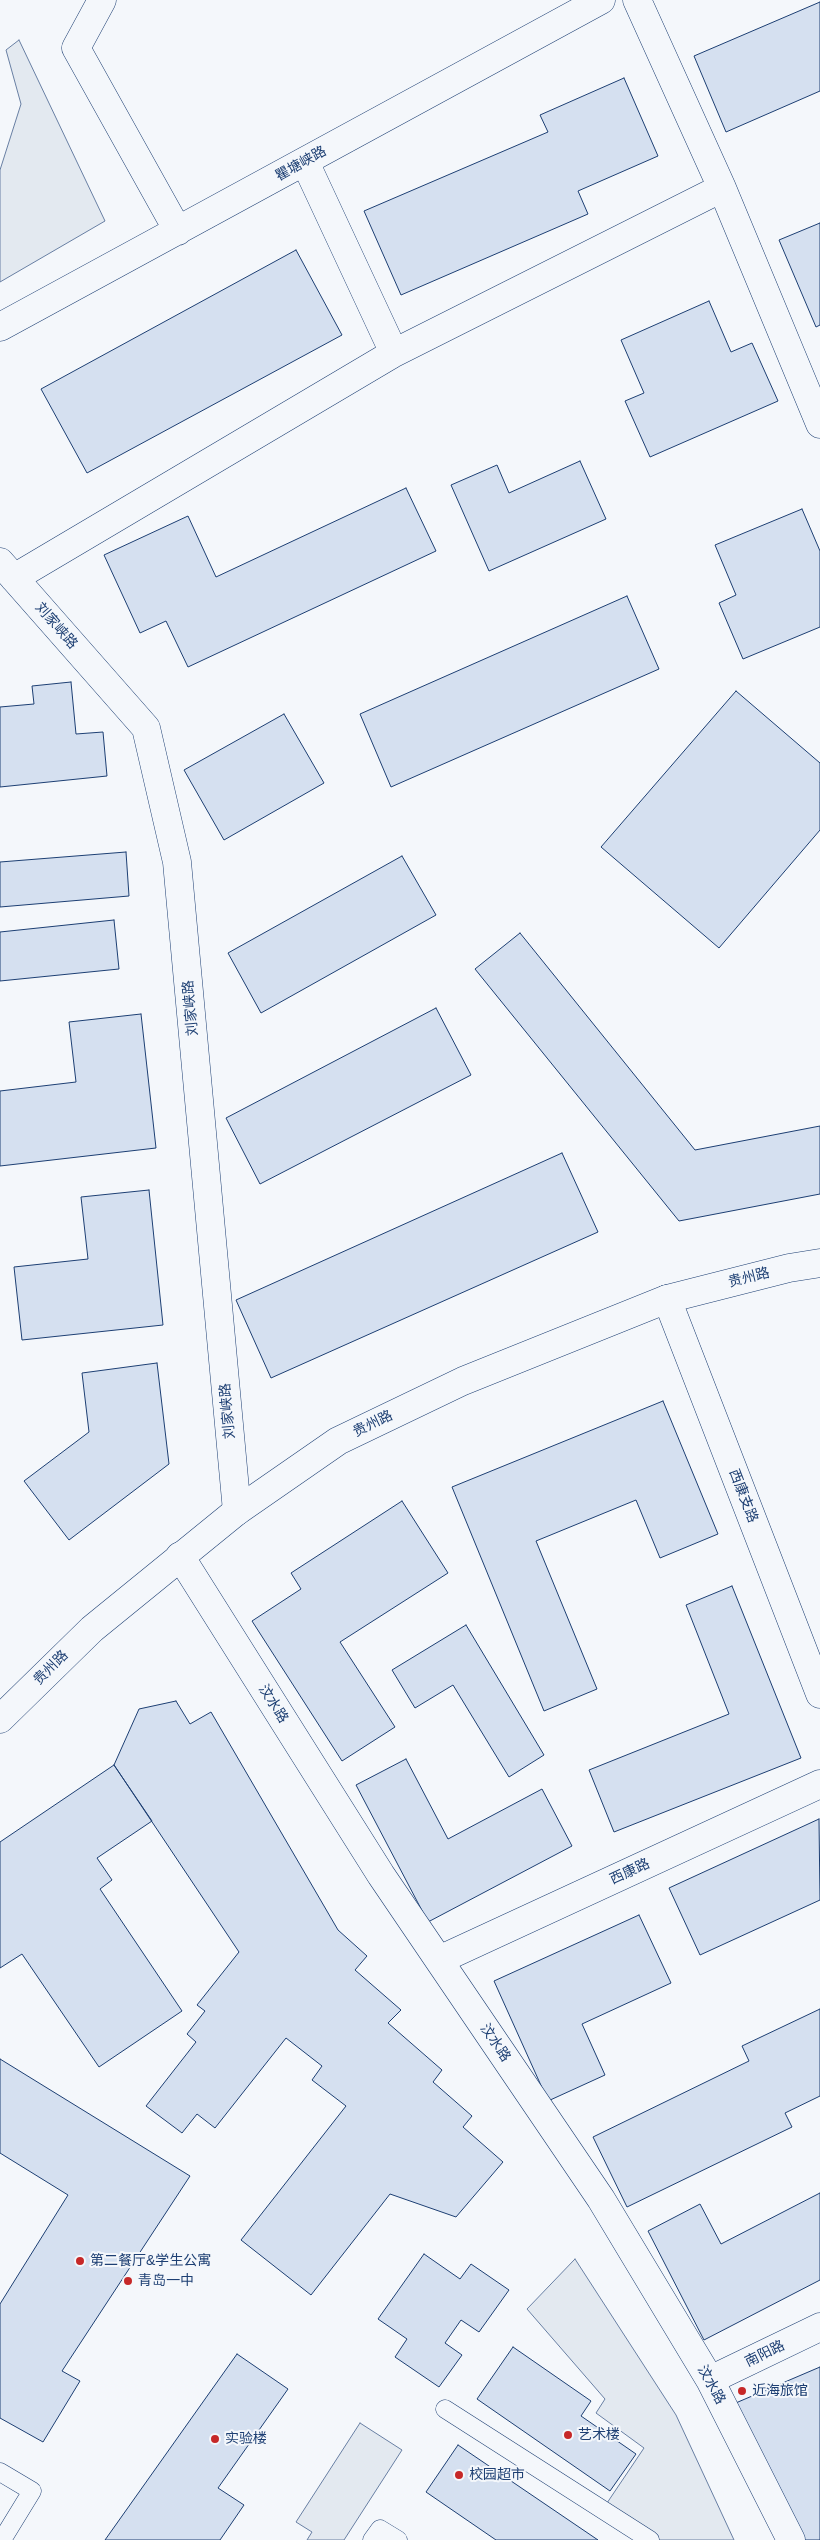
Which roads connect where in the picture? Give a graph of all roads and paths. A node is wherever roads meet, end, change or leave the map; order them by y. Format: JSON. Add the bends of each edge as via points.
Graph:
{"nodes":[{"id":1,"x":102,"y":0,"type":"edge"},
{"id":2,"x":601,"y":0,"type":"edge"},
{"id":3,"x":637,"y":0,"type":"edge"},
{"id":4,"x":305,"y":162,"type":"junction"},
{"id":5,"x":722,"y":188,"type":"junction"},
{"id":6,"x":178,"y":231,"type":"junction"},
{"id":7,"x":0,"y":327,"type":"edge"},
{"id":8,"x":394,"y":353,"type":"junction"},
{"id":9,"x":820,"y":424,"type":"edge"},
{"id":10,"x":7,"y":570,"type":"edge"},
{"id":11,"x":820,"y":1263,"type":"edge"},
{"id":12,"x":667,"y":1299,"type":"junction"},
{"id":13,"x":237,"y":1511,"type":"junction"},
{"id":14,"x":180,"y":1556,"type":"junction"},
{"id":15,"x":820,"y":1694,"type":"edge"},
{"id":16,"x":0,"y":1719,"type":"edge"},
{"id":17,"x":820,"y":1784,"type":"edge"},
{"id":18,"x":439,"y":1960,"type":"junction"},
{"id":19,"x":820,"y":2327,"type":"edge"},
{"id":20,"x":710,"y":2380,"type":"junction"},
{"id":21,"x":445,"y":2409,"type":"dead end"},
{"id":22,"x":0,"y":2472,"type":"edge"},
{"id":23,"x":2,"y":2540,"type":"edge"},
{"id":24,"x":372,"y":2540,"type":"edge"},
{"id":25,"x":398,"y":2540,"type":"edge"},
{"id":26,"x":650,"y":2540,"type":"edge"},
{"id":27,"x":790,"y":2540,"type":"edge"}],
"edges":[{"from":1,"to":6,"type":"street","via":[[76,48]]},
{"from":2,"to":4,"type":"street","name":"瞿塘峡路"},
{"from":3,"to":5,"type":"street"},
{"from":4,"to":6,"type":"street","name":"瞿塘峡路"},
{"from":4,"to":8,"type":"street"},
{"from":5,"to":8,"type":"street"},
{"from":5,"to":9,"type":"street"},
{"from":6,"to":7,"type":"street","name":"瞿塘峡路"},
{"from":8,"to":10,"type":"street"},
{"from":10,"to":13,"type":"street","name":"刘家峡路","via":[[146,728],[177,862]]},
{"from":11,"to":12,"type":"street","name":"贵州路"},
{"from":12,"to":13,"type":"street","name":"贵州路","via":[[462,1381],[338,1441]]},
{"from":12,"to":15,"type":"street","name":"西康支路"},
{"from":13,"to":14,"type":"street","name":"贵州路"},
{"from":14,"to":16,"type":"street","name":"贵州路","via":[[92,1629]]},
{"from":14,"to":18,"type":"street","name":"汶水路","via":[[381,1875]]},
{"from":17,"to":18,"type":"street","name":"西康路"},
{"from":18,"to":20,"type":"street","name":"汶水路","via":[[601,2199]]},
{"from":19,"to":20,"type":"street","name":"南阳路"},
{"from":20,"to":27,"type":"street","name":"汶水路"},
{"from":21,"to":26,"type":"lane"},
{"from":22,"to":23,"type":"lane","via":[[32,2491]]},
{"from":24,"to":25,"type":"lane","via":[[380,2529]]}]}
